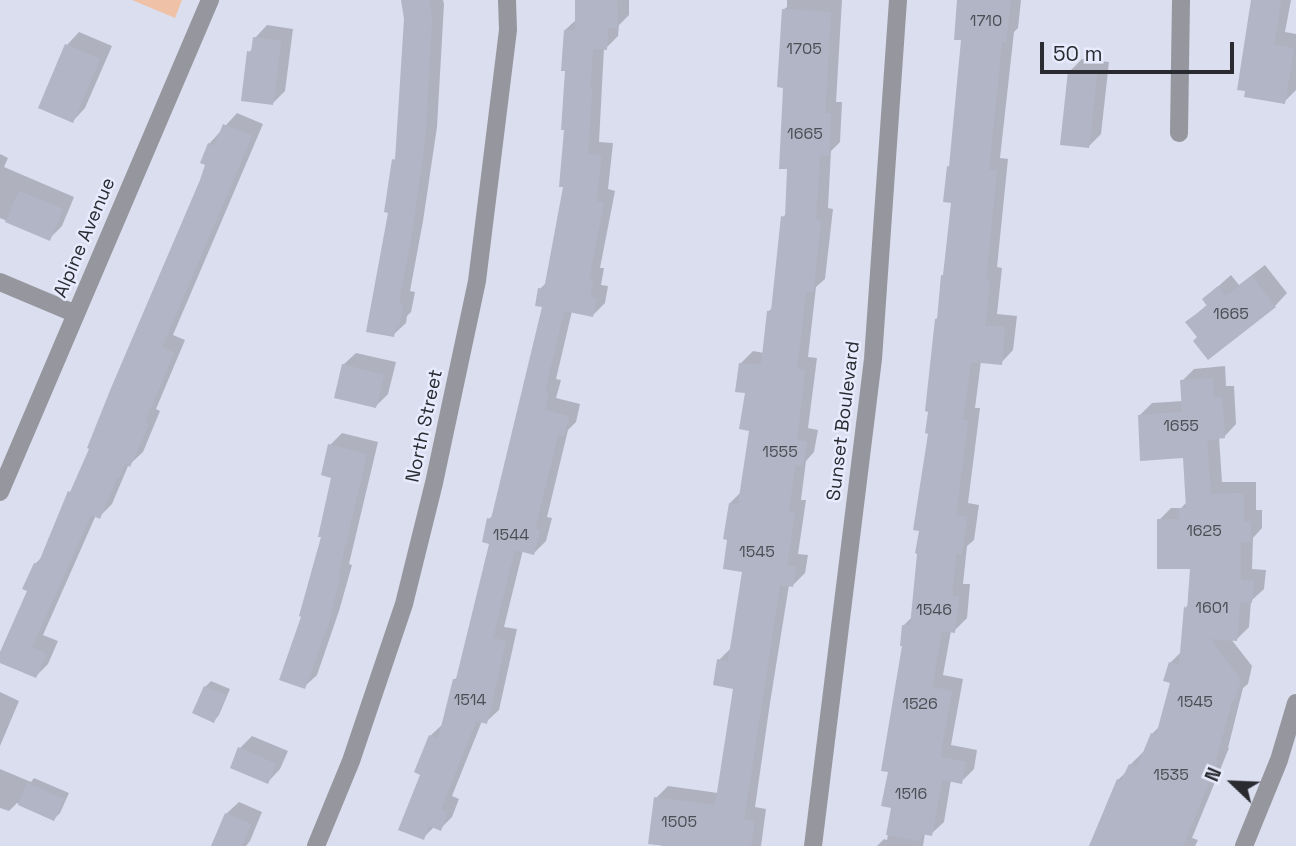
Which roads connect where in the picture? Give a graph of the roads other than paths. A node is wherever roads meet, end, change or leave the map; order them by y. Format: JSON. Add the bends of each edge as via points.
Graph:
{"nodes":[{"id":1,"x":210,"y":0,"type":"edge"},
{"id":2,"x":507,"y":0,"type":"edge"},
{"id":3,"x":898,"y":0,"type":"edge"},
{"id":4,"x":1181,"y":0,"type":"edge"},
{"id":5,"x":1178,"y":133,"type":"dead end"},
{"id":6,"x":0,"y":282,"type":"edge"},
{"id":7,"x":76,"y":313,"type":"junction"},
{"id":8,"x":0,"y":492,"type":"edge"},
{"id":9,"x":1296,"y":703,"type":"edge"},
{"id":10,"x":316,"y":846,"type":"edge"},
{"id":11,"x":813,"y":846,"type":"edge"},
{"id":12,"x":1244,"y":846,"type":"edge"}],
"edges":[{"from":1,"to":7,"type":"street","name":"Alpine Avenue"},
{"from":2,"to":10,"type":"street","name":"North Street","via":[[508,30],[477,281],[435,483],[404,604],[351,761]]},
{"from":3,"to":11,"type":"street","name":"Sunset Boulevard","via":[[873,359]]},
{"from":4,"to":5,"type":"street"},
{"from":6,"to":7,"type":"street"},
{"from":7,"to":8,"type":"street","name":"Alpine Avenue"},
{"from":9,"to":12,"type":"street","via":[[1279,760]]}]}
